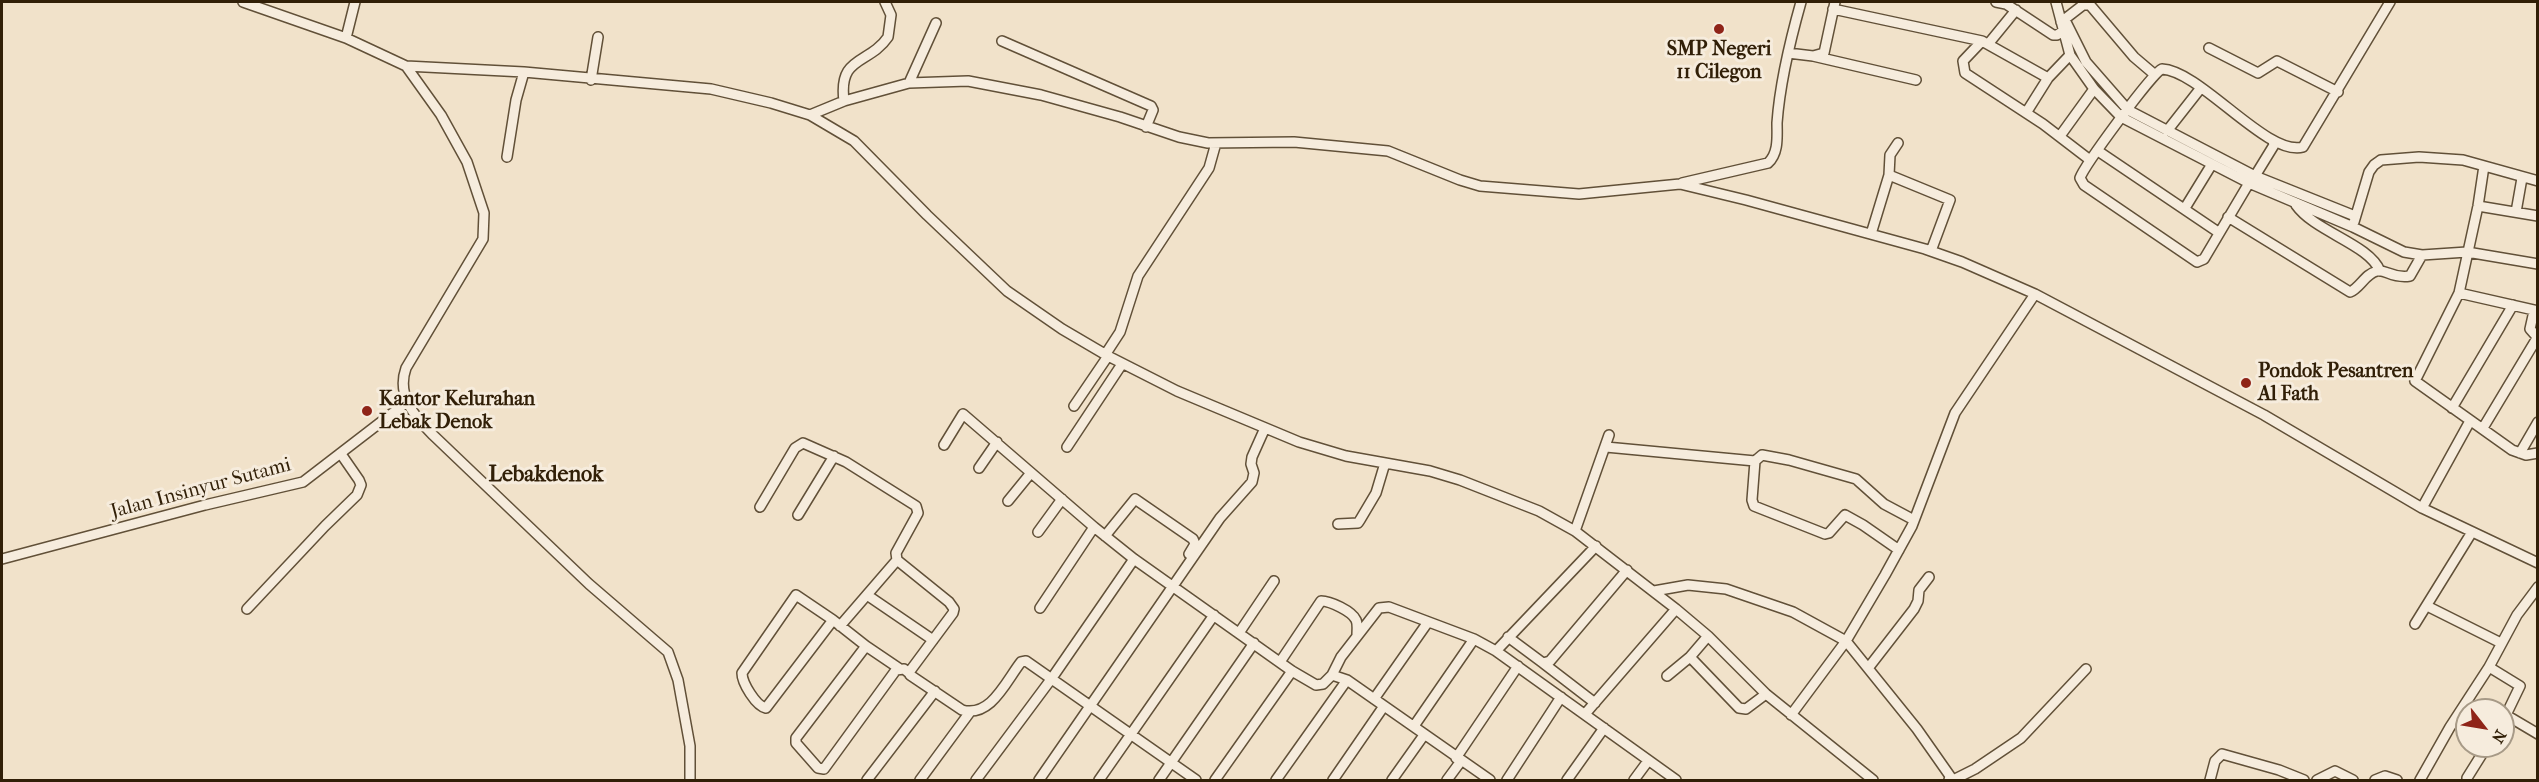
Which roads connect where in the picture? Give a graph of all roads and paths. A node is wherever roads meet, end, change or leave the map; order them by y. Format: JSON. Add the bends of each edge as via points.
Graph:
{"nodes":[{"id":1,"x":243,"y":2,"type":"edge"},
{"id":2,"x":355,"y":2,"type":"edge"},
{"id":3,"x":885,"y":2,"type":"edge"},
{"id":4,"x":1801,"y":2,"type":"edge"},
{"id":5,"x":1996,"y":2,"type":"edge"},
{"id":6,"x":2056,"y":2,"type":"edge"},
{"id":7,"x":2390,"y":2,"type":"edge"},
{"id":8,"x":2006,"y":3,"type":"edge"},
{"id":9,"x":1834,"y":5,"type":"edge"},
{"id":10,"x":2016,"y":10,"type":"junction"},
{"id":11,"x":936,"y":23,"type":"dead end"},
{"id":12,"x":2063,"y":24,"type":"junction"},
{"id":13,"x":598,"y":37,"type":"dead end"},
{"id":14,"x":346,"y":38,"type":"junction"},
{"id":15,"x":1002,"y":41,"type":"dead end"},
{"id":16,"x":1986,"y":42,"type":"junction"},
{"id":17,"x":2209,"y":48,"type":"dead end"},
{"id":18,"x":1788,"y":53,"type":"junction"},
{"id":19,"x":1813,"y":56,"type":"junction"},
{"id":20,"x":2070,"y":56,"type":"junction"},
{"id":21,"x":406,"y":66,"type":"junction"},
{"id":22,"x":524,"y":72,"type":"junction"},
{"id":23,"x":2154,"y":74,"type":"junction"},
{"id":24,"x":2048,"y":78,"type":"junction"},
{"id":25,"x":591,"y":80,"type":"junction"},
{"id":26,"x":1916,"y":80,"type":"dead end"},
{"id":27,"x":909,"y":83,"type":"junction"},
{"id":28,"x":2094,"y":89,"type":"junction"},
{"id":29,"x":2200,"y":89,"type":"junction"},
{"id":30,"x":2337,"y":92,"type":"junction"},
{"id":31,"x":844,"y":101,"type":"junction"},
{"id":32,"x":2026,"y":113,"type":"junction"},
{"id":33,"x":2125,"y":113,"type":"junction"},
{"id":34,"x":810,"y":115,"type":"junction"},
{"id":35,"x":1146,"y":127,"type":"junction"},
{"id":36,"x":2167,"y":131,"type":"junction"},
{"id":37,"x":2060,"y":136,"type":"junction"},
{"id":38,"x":2273,"y":141,"type":"junction"},
{"id":39,"x":1216,"y":143,"type":"junction"},
{"id":40,"x":1898,"y":143,"type":"dead end"},
{"id":41,"x":2098,"y":151,"type":"junction"},
{"id":42,"x":2201,"y":153,"type":"junction"},
{"id":43,"x":507,"y":157,"type":"dead end"},
{"id":44,"x":2090,"y":160,"type":"junction"},
{"id":45,"x":2212,"y":164,"type":"junction"},
{"id":46,"x":2484,"y":166,"type":"junction"},
{"id":47,"x":2538,"y":171,"type":"edge"},
{"id":48,"x":1889,"y":176,"type":"junction"},
{"id":49,"x":2522,"y":178,"type":"junction"},
{"id":50,"x":2252,"y":180,"type":"junction"},
{"id":51,"x":2536,"y":181,"type":"edge"},
{"id":52,"x":1680,"y":184,"type":"junction"},
{"id":53,"x":2295,"y":204,"type":"junction"},
{"id":54,"x":2478,"y":206,"type":"junction"},
{"id":55,"x":2185,"y":208,"type":"junction"},
{"id":56,"x":2516,"y":212,"type":"junction"},
{"id":57,"x":2355,"y":216,"type":"junction"},
{"id":58,"x":2538,"y":216,"type":"edge"},
{"id":59,"x":2228,"y":217,"type":"junction"},
{"id":60,"x":2353,"y":227,"type":"junction"},
{"id":61,"x":2218,"y":232,"type":"junction"},
{"id":62,"x":1871,"y":234,"type":"junction"},
{"id":63,"x":1931,"y":251,"type":"junction"},
{"id":64,"x":2467,"y":252,"type":"junction"},
{"id":65,"x":2422,"y":255,"type":"junction"},
{"id":66,"x":2538,"y":264,"type":"edge"},
{"id":67,"x":2380,"y":271,"type":"junction"},
{"id":68,"x":2459,"y":293,"type":"junction"},
{"id":69,"x":2035,"y":294,"type":"junction"},
{"id":70,"x":2513,"y":305,"type":"junction"},
{"id":71,"x":2536,"y":311,"type":"edge"},
{"id":72,"x":2537,"y":338,"type":"edge"},
{"id":73,"x":1107,"y":355,"type":"junction"},
{"id":74,"x":1122,"y":364,"type":"junction"},
{"id":75,"x":407,"y":402,"type":"junction"},
{"id":76,"x":1074,"y":406,"type":"dead end"},
{"id":77,"x":2452,"y":408,"type":"junction"},
{"id":78,"x":2470,"y":421,"type":"junction"},
{"id":79,"x":2538,"y":422,"type":"edge"},
{"id":80,"x":1265,"y":428,"type":"junction"},
{"id":81,"x":2483,"y":428,"type":"junction"},
{"id":82,"x":1609,"y":435,"type":"dead end"},
{"id":83,"x":997,"y":442,"type":"junction"},
{"id":84,"x":944,"y":445,"type":"dead end"},
{"id":85,"x":1067,"y":447,"type":"dead end"},
{"id":86,"x":1606,"y":447,"type":"junction"},
{"id":87,"x":2520,"y":453,"type":"junction"},
{"id":88,"x":2538,"y":453,"type":"edge"},
{"id":89,"x":341,"y":454,"type":"junction"},
{"id":90,"x":834,"y":456,"type":"junction"},
{"id":91,"x":1755,"y":461,"type":"junction"},
{"id":92,"x":1385,"y":463,"type":"junction"},
{"id":93,"x":979,"y":468,"type":"dead end"},
{"id":94,"x":1030,"y":474,"type":"junction"},
{"id":95,"x":1062,"y":499,"type":"junction"},
{"id":96,"x":1008,"y":501,"type":"dead end"},
{"id":97,"x":760,"y":507,"type":"dead end"},
{"id":98,"x":2422,"y":508,"type":"junction"},
{"id":99,"x":798,"y":515,"type":"dead end"},
{"id":100,"x":1914,"y":520,"type":"junction"},
{"id":101,"x":1338,"y":524,"type":"dead end"},
{"id":102,"x":1094,"y":527,"type":"junction"},
{"id":103,"x":1575,"y":531,"type":"junction"},
{"id":104,"x":1038,"y":532,"type":"dead end"},
{"id":105,"x":2472,"y":532,"type":"junction"},
{"id":106,"x":1105,"y":536,"type":"junction"},
{"id":107,"x":1596,"y":546,"type":"junction"},
{"id":108,"x":1899,"y":550,"type":"junction"},
{"id":109,"x":2,"y":559,"type":"edge"},
{"id":110,"x":1134,"y":559,"type":"junction"},
{"id":111,"x":897,"y":560,"type":"junction"},
{"id":112,"x":2538,"y":563,"type":"edge"},
{"id":113,"x":1627,"y":570,"type":"junction"},
{"id":114,"x":1929,"y":577,"type":"dead end"},
{"id":115,"x":1274,"y":581,"type":"dead end"},
{"id":116,"x":1171,"y":585,"type":"junction"},
{"id":117,"x":2538,"y":587,"type":"edge"},
{"id":118,"x":1654,"y":591,"type":"junction"},
{"id":119,"x":867,"y":595,"type":"junction"},
{"id":120,"x":2427,"y":606,"type":"junction"},
{"id":121,"x":1040,"y":608,"type":"dead end"},
{"id":122,"x":247,"y":609,"type":"dead end"},
{"id":123,"x":1676,"y":609,"type":"junction"},
{"id":124,"x":1214,"y":615,"type":"junction"},
{"id":125,"x":1428,"y":622,"type":"junction"},
{"id":126,"x":836,"y":623,"type":"junction"},
{"id":127,"x":2415,"y":624,"type":"dead end"},
{"id":128,"x":1239,"y":633,"type":"junction"},
{"id":129,"x":1357,"y":635,"type":"junction"},
{"id":130,"x":1707,"y":636,"type":"junction"},
{"id":131,"x":1508,"y":637,"type":"junction"},
{"id":132,"x":1474,"y":639,"type":"junction"},
{"id":133,"x":933,"y":640,"type":"junction"},
{"id":134,"x":1846,"y":641,"type":"junction"},
{"id":135,"x":1254,"y":643,"type":"junction"},
{"id":136,"x":2501,"y":643,"type":"junction"},
{"id":137,"x":866,"y":645,"type":"junction"},
{"id":138,"x":1496,"y":651,"type":"junction"},
{"id":139,"x":1690,"y":657,"type":"junction"},
{"id":140,"x":1281,"y":662,"type":"junction"},
{"id":141,"x":1543,"y":663,"type":"junction"},
{"id":142,"x":1518,"y":666,"type":"junction"},
{"id":143,"x":1869,"y":667,"type":"junction"},
{"id":144,"x":2488,"y":667,"type":"junction"},
{"id":145,"x":2086,"y":669,"type":"dead end"},
{"id":146,"x":905,"y":671,"type":"junction"},
{"id":147,"x":1292,"y":671,"type":"junction"},
{"id":148,"x":1332,"y":675,"type":"junction"},
{"id":149,"x":1667,"y":676,"type":"dead end"},
{"id":150,"x":1052,"y":678,"type":"junction"},
{"id":151,"x":1347,"y":680,"type":"junction"},
{"id":152,"x":934,"y":691,"type":"junction"},
{"id":153,"x":1766,"y":694,"type":"junction"},
{"id":154,"x":1561,"y":697,"type":"junction"},
{"id":155,"x":2514,"y":698,"type":"edge"},
{"id":156,"x":1374,"y":699,"type":"junction"},
{"id":157,"x":1595,"y":703,"type":"junction"},
{"id":158,"x":1384,"y":706,"type":"junction"},
{"id":159,"x":1091,"y":707,"type":"junction"},
{"id":160,"x":970,"y":712,"type":"junction"},
{"id":161,"x":1585,"y":714,"type":"junction"},
{"id":162,"x":1791,"y":716,"type":"junction"},
{"id":163,"x":2515,"y":722,"type":"edge"},
{"id":164,"x":1414,"y":726,"type":"junction"},
{"id":165,"x":1604,"y":728,"type":"junction"},
{"id":166,"x":2538,"y":734,"type":"edge"},
{"id":167,"x":1131,"y":735,"type":"junction"},
{"id":168,"x":1424,"y":735,"type":"junction"},
{"id":169,"x":2480,"y":758,"type":"edge"},
{"id":170,"x":1459,"y":759,"type":"junction"},
{"id":171,"x":1648,"y":761,"type":"junction"},
{"id":172,"x":1172,"y":763,"type":"junction"},
{"id":173,"x":2467,"y":778,"type":"dead end"},
{"id":174,"x":690,"y":780,"type":"edge"},
{"id":175,"x":867,"y":780,"type":"edge"},
{"id":176,"x":920,"y":780,"type":"edge"},
{"id":177,"x":976,"y":780,"type":"edge"},
{"id":178,"x":1039,"y":780,"type":"edge"},
{"id":179,"x":1099,"y":780,"type":"edge"},
{"id":180,"x":1159,"y":780,"type":"edge"},
{"id":181,"x":1196,"y":780,"type":"edge"},
{"id":182,"x":1215,"y":780,"type":"edge"},
{"id":183,"x":1276,"y":780,"type":"edge"},
{"id":184,"x":1333,"y":780,"type":"edge"},
{"id":185,"x":1392,"y":780,"type":"edge"},
{"id":186,"x":1448,"y":780,"type":"edge"},
{"id":187,"x":1490,"y":780,"type":"edge"},
{"id":188,"x":1507,"y":780,"type":"edge"},
{"id":189,"x":1567,"y":780,"type":"edge"},
{"id":190,"x":1634,"y":780,"type":"edge"},
{"id":191,"x":1676,"y":780,"type":"edge"},
{"id":192,"x":1873,"y":780,"type":"edge"},
{"id":193,"x":1951,"y":780,"type":"edge"},
{"id":194,"x":2210,"y":780,"type":"edge"},
{"id":195,"x":2304,"y":780,"type":"edge"},
{"id":196,"x":2317,"y":780,"type":"edge"},
{"id":197,"x":2353,"y":780,"type":"edge"},
{"id":198,"x":2375,"y":780,"type":"edge"},
{"id":199,"x":2397,"y":780,"type":"edge"},
{"id":200,"x":2420,"y":780,"type":"edge"}],
"edges":[{"from":1,"to":14,"type":"street"},
{"from":2,"to":14,"type":"street"},
{"from":3,"to":31,"type":"street","via":[[891,15],[888,37],[846,73]]},
{"from":4,"to":18,"type":"street"},
{"from":5,"to":8,"type":"street"},
{"from":6,"to":12,"type":"street"},
{"from":7,"to":30,"type":"street"},
{"from":8,"to":10,"type":"street"},
{"from":9,"to":16,"type":"street"},
{"from":9,"to":19,"type":"street","via":[[1826,50]]},
{"from":10,"to":12,"type":"street","via":[[2053,35]]},
{"from":10,"to":16,"type":"street"},
{"from":11,"to":27,"type":"street"},
{"from":12,"to":20,"type":"street"},
{"from":12,"to":23,"type":"street","via":[[2083,5],[2090,4],[2134,57]]},
{"from":12,"to":33,"type":"street"},
{"from":13,"to":25,"type":"street"},
{"from":14,"to":21,"type":"street"},
{"from":15,"to":35,"type":"street","via":[[1151,106]]},
{"from":16,"to":24,"type":"street"},
{"from":16,"to":32,"type":"street","via":[[1963,61],[1964,71]]},
{"from":17,"to":30,"type":"street","via":[[2256,73],[2277,60]]},
{"from":18,"to":19,"type":"street"},
{"from":18,"to":52,"type":"street","via":[[1772,160]]},
{"from":19,"to":26,"type":"street"},
{"from":20,"to":24,"type":"street"},
{"from":20,"to":28,"type":"street"},
{"from":21,"to":22,"type":"street"},
{"from":21,"to":75,"type":"street","via":[[441,115],[467,162],[485,224],[480,245],[406,368],[402,387]]},
{"from":22,"to":25,"type":"street"},
{"from":22,"to":43,"type":"street"},
{"from":23,"to":29,"type":"street","via":[[2168,69]]},
{"from":23,"to":33,"type":"street"},
{"from":24,"to":32,"type":"street"},
{"from":25,"to":34,"type":"street","via":[[711,89]]},
{"from":27,"to":31,"type":"street"},
{"from":27,"to":35,"type":"street","via":[[987,83],[1069,102]]},
{"from":28,"to":33,"type":"street"},
{"from":28,"to":37,"type":"street"},
{"from":29,"to":36,"type":"street"},
{"from":29,"to":38,"type":"street"},
{"from":30,"to":38,"type":"street","via":[[2303,147]]},
{"from":31,"to":34,"type":"street"},
{"from":32,"to":37,"type":"street"},
{"from":33,"to":36,"type":"street"},
{"from":33,"to":41,"type":"street"},
{"from":33,"to":42,"type":"street"},
{"from":34,"to":73,"type":"street","via":[[854,141],[1007,291]]},
{"from":35,"to":39,"type":"street"},
{"from":36,"to":42,"type":"street"},
{"from":37,"to":44,"type":"street"},
{"from":38,"to":50,"type":"street"},
{"from":39,"to":52,"type":"street","via":[[1294,142],[1368,148],[1403,156],[1480,186],[1551,193],[1580,194]]},
{"from":39,"to":73,"type":"street","via":[[1204,176],[1138,276],[1120,332]]},
{"from":40,"to":48,"type":"street","via":[[1890,154]]},
{"from":41,"to":44,"type":"street"},
{"from":41,"to":55,"type":"street"},
{"from":42,"to":45,"type":"street"},
{"from":42,"to":50,"type":"street"},
{"from":44,"to":61,"type":"street","via":[[2080,176],[2082,184],[2193,261],[2202,261]]},
{"from":45,"to":50,"type":"street"},
{"from":45,"to":55,"type":"street"},
{"from":46,"to":49,"type":"street"},
{"from":46,"to":54,"type":"street"},
{"from":46,"to":57,"type":"street","via":[[2439,158],[2381,160],[2369,172]]},
{"from":47,"to":51,"type":"street"},
{"from":48,"to":62,"type":"street"},
{"from":48,"to":63,"type":"street","via":[[1950,200]]},
{"from":49,"to":51,"type":"street"},
{"from":49,"to":56,"type":"street"},
{"from":50,"to":53,"type":"street"},
{"from":50,"to":57,"type":"street"},
{"from":50,"to":59,"type":"street"},
{"from":52,"to":62,"type":"street"},
{"from":53,"to":60,"type":"street"},
{"from":53,"to":67,"type":"street","via":[[2313,222],[2373,259]]},
{"from":54,"to":56,"type":"street"},
{"from":54,"to":64,"type":"street"},
{"from":55,"to":61,"type":"street"},
{"from":56,"to":58,"type":"street"},
{"from":57,"to":60,"type":"street"},
{"from":59,"to":61,"type":"street"},
{"from":59,"to":67,"type":"street","via":[[2348,291]]},
{"from":60,"to":65,"type":"street","via":[[2404,252]]},
{"from":62,"to":63,"type":"street"},
{"from":63,"to":69,"type":"street"},
{"from":64,"to":65,"type":"street"},
{"from":64,"to":66,"type":"street"},
{"from":64,"to":68,"type":"street"},
{"from":65,"to":67,"type":"street","via":[[2410,276],[2397,278]]},
{"from":68,"to":70,"type":"street"},
{"from":68,"to":77,"type":"street","via":[[2415,380]]},
{"from":69,"to":98,"type":"street","via":[[2264,415]]},
{"from":69,"to":100,"type":"street","via":[[1955,413]]},
{"from":70,"to":71,"type":"street"},
{"from":70,"to":77,"type":"street"},
{"from":71,"to":72,"type":"street","via":[[2530,329]]},
{"from":72,"to":81,"type":"street"},
{"from":73,"to":74,"type":"street"},
{"from":73,"to":76,"type":"street"},
{"from":74,"to":80,"type":"street"},
{"from":74,"to":85,"type":"street"},
{"from":75,"to":89,"type":"street","name":"Jalan Insinyur Sutami"},
{"from":75,"to":174,"type":"street","via":[[416,418],[440,442],[589,584],[668,652],[678,680],[690,746]]},
{"from":77,"to":78,"type":"street"},
{"from":78,"to":81,"type":"street"},
{"from":78,"to":98,"type":"street"},
{"from":79,"to":87,"type":"street"},
{"from":80,"to":92,"type":"street","via":[[1346,456]]},
{"from":80,"to":116,"type":"street","via":[[1252,457],[1252,482],[1224,511]]},
{"from":81,"to":87,"type":"street"},
{"from":82,"to":86,"type":"street"},
{"from":83,"to":84,"type":"street","via":[[963,414]]},
{"from":83,"to":93,"type":"street"},
{"from":83,"to":94,"type":"street"},
{"from":86,"to":91,"type":"street"},
{"from":86,"to":103,"type":"street"},
{"from":87,"to":88,"type":"street"},
{"from":89,"to":109,"type":"street","name":"Jalan Insinyur Sutami","via":[[303,482]]},
{"from":89,"to":122,"type":"street","via":[[361,485],[357,495]]},
{"from":90,"to":97,"type":"street","via":[[798,444]]},
{"from":90,"to":99,"type":"street"},
{"from":90,"to":111,"type":"street","via":[[918,508],[896,553]]},
{"from":91,"to":100,"type":"street","via":[[1765,456],[1847,475],[1864,484],[1884,504]]},
{"from":91,"to":108,"type":"street","via":[[1754,506],[1825,534],[1846,516]]},
{"from":92,"to":101,"type":"street","via":[[1376,493],[1358,523]]},
{"from":92,"to":103,"type":"street","via":[[1460,480],[1539,511]]},
{"from":94,"to":95,"type":"street"},
{"from":94,"to":96,"type":"street"},
{"from":95,"to":102,"type":"street"},
{"from":95,"to":104,"type":"street"},
{"from":98,"to":105,"type":"street"},
{"from":100,"to":108,"type":"street"},
{"from":102,"to":106,"type":"street"},
{"from":102,"to":121,"type":"street"},
{"from":103,"to":107,"type":"street"},
{"from":105,"to":112,"type":"street"},
{"from":105,"to":120,"type":"street"},
{"from":106,"to":110,"type":"street"},
{"from":106,"to":116,"type":"street","via":[[1135,499],[1193,539],[1193,547]]},
{"from":107,"to":113,"type":"street"},
{"from":107,"to":131,"type":"street"},
{"from":108,"to":134,"type":"street"},
{"from":110,"to":116,"type":"street"},
{"from":110,"to":150,"type":"street"},
{"from":111,"to":119,"type":"street"},
{"from":111,"to":133,"type":"street","via":[[952,605],[953,613]]},
{"from":113,"to":118,"type":"street"},
{"from":113,"to":141,"type":"street","via":[[1550,661]]},
{"from":114,"to":143,"type":"street","via":[[1919,590],[1914,609]]},
{"from":115,"to":128,"type":"street"},
{"from":116,"to":124,"type":"street"},
{"from":116,"to":159,"type":"street"},
{"from":117,"to":136,"type":"street"},
{"from":118,"to":123,"type":"street"},
{"from":118,"to":134,"type":"street","via":[[1688,585],[1726,589],[1784,608]]},
{"from":119,"to":126,"type":"street"},
{"from":119,"to":133,"type":"street"},
{"from":120,"to":127,"type":"street"},
{"from":120,"to":136,"type":"street"},
{"from":123,"to":130,"type":"street"},
{"from":123,"to":157,"type":"street"},
{"from":124,"to":128,"type":"street"},
{"from":124,"to":167,"type":"street"},
{"from":125,"to":129,"type":"street","via":[[1382,606]]},
{"from":125,"to":132,"type":"street"},
{"from":125,"to":156,"type":"street"},
{"from":126,"to":126,"type":"street","via":[[796,595],[742,673],[758,704],[766,708]]},
{"from":126,"to":137,"type":"street"},
{"from":128,"to":135,"type":"street"},
{"from":129,"to":140,"type":"street","via":[[1357,620],[1353,616],[1321,601]]},
{"from":129,"to":148,"type":"street"},
{"from":130,"to":139,"type":"street"},
{"from":130,"to":153,"type":"street"},
{"from":131,"to":138,"type":"street"},
{"from":131,"to":141,"type":"street"},
{"from":132,"to":138,"type":"street"},
{"from":132,"to":164,"type":"street"},
{"from":133,"to":146,"type":"street"},
{"from":134,"to":143,"type":"street"},
{"from":134,"to":162,"type":"street"},
{"from":135,"to":140,"type":"street"},
{"from":135,"to":172,"type":"street"},
{"from":136,"to":144,"type":"street"},
{"from":137,"to":146,"type":"street"},
{"from":137,"to":146,"type":"street","via":[[796,738],[818,768],[825,769],[896,670]]},
{"from":138,"to":142,"type":"street"},
{"from":139,"to":149,"type":"street"},
{"from":139,"to":153,"type":"street","via":[[1739,708],[1746,709]]},
{"from":140,"to":147,"type":"street"},
{"from":141,"to":157,"type":"street"},
{"from":142,"to":154,"type":"street"},
{"from":142,"to":170,"type":"street"},
{"from":143,"to":193,"type":"street"},
{"from":144,"to":155,"type":"street","via":[[2520,686]]},
{"from":144,"to":200,"type":"street"},
{"from":145,"to":193,"type":"street","via":[[2021,738]]},
{"from":146,"to":152,"type":"street"},
{"from":147,"to":148,"type":"street","via":[[1316,685]]},
{"from":147,"to":182,"type":"street"},
{"from":148,"to":151,"type":"street"},
{"from":150,"to":159,"type":"street"},
{"from":150,"to":160,"type":"street","via":[[1026,661],[1021,662],[989,705]]},
{"from":150,"to":177,"type":"street"},
{"from":151,"to":156,"type":"street"},
{"from":151,"to":183,"type":"street"},
{"from":152,"to":160,"type":"street"},
{"from":152,"to":175,"type":"street"},
{"from":153,"to":162,"type":"street"},
{"from":154,"to":161,"type":"street"},
{"from":154,"to":188,"type":"street"},
{"from":156,"to":158,"type":"street"},
{"from":157,"to":161,"type":"street"},
{"from":158,"to":164,"type":"street"},
{"from":158,"to":184,"type":"street"},
{"from":159,"to":167,"type":"street"},
{"from":159,"to":178,"type":"street"},
{"from":160,"to":176,"type":"street"},
{"from":161,"to":165,"type":"street"},
{"from":162,"to":192,"type":"street"},
{"from":163,"to":166,"type":"street"},
{"from":164,"to":168,"type":"street"},
{"from":165,"to":171,"type":"street"},
{"from":165,"to":189,"type":"street"},
{"from":167,"to":172,"type":"street"},
{"from":167,"to":179,"type":"street"},
{"from":168,"to":170,"type":"street"},
{"from":168,"to":185,"type":"street"},
{"from":169,"to":173,"type":"street"},
{"from":170,"to":186,"type":"street"},
{"from":170,"to":187,"type":"street"},
{"from":171,"to":190,"type":"street"},
{"from":171,"to":191,"type":"street"},
{"from":172,"to":180,"type":"street"},
{"from":172,"to":181,"type":"street"},
{"from":194,"to":195,"type":"street","via":[[2215,761],[2222,754]]},
{"from":196,"to":197,"type":"street","via":[[2335,771]]},
{"from":198,"to":199,"type":"street","via":[[2385,776]]}]}
